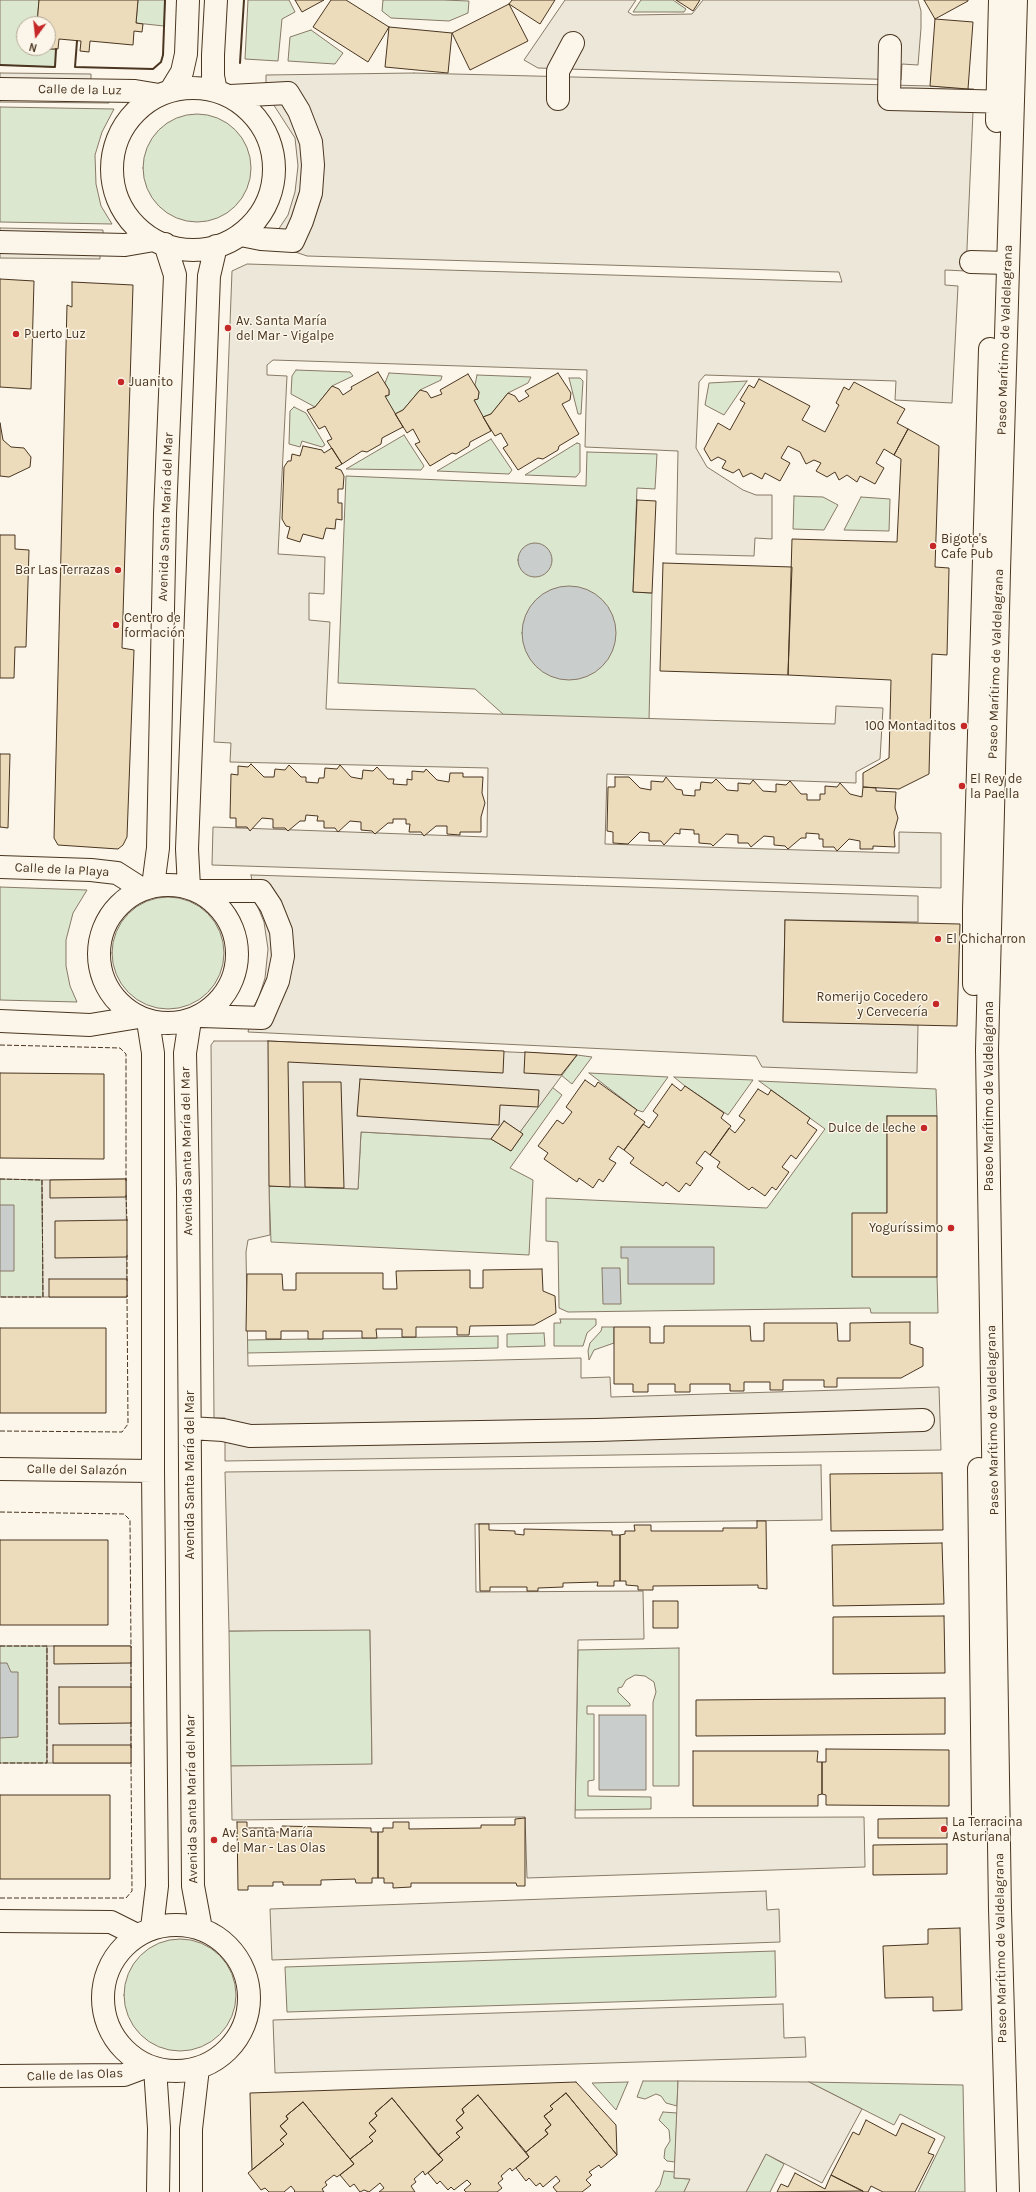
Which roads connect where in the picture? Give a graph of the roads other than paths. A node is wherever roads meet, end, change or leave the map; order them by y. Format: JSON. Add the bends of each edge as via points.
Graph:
{"nodes":[{"id":1,"x":188,"y":0,"type":"edge"},
{"id":2,"x":216,"y":0,"type":"edge"},
{"id":3,"x":1000,"y":0,"type":"edge"},
{"id":4,"x":1016,"y":0,"type":"edge"},
{"id":5,"x":573,"y":43,"type":"dead end"},
{"id":6,"x":890,"y":46,"type":"dead end"},
{"id":7,"x":0,"y":89,"type":"edge"},
{"id":8,"x":165,"y":93,"type":"junction"},
{"id":9,"x":223,"y":94,"type":"junction"},
{"id":10,"x":558,"y":99,"type":"dead end"},
{"id":11,"x":1005,"y":102,"type":"junction"},
{"id":12,"x":241,"y":235,"type":"junction"},
{"id":13,"x":0,"y":242,"type":"edge"},
{"id":14,"x":159,"y":242,"type":"junction"},
{"id":15,"x":216,"y":246,"type":"junction"},
{"id":16,"x":971,"y":262,"type":"dead end"},
{"id":17,"x":1000,"y":263,"type":"junction"},
{"id":18,"x":0,"y":867,"type":"edge"},
{"id":19,"x":148,"y":888,"type":"junction"},
{"id":20,"x":194,"y":889,"type":"junction"},
{"id":21,"x":195,"y":1018,"type":"junction"},
{"id":22,"x":143,"y":1019,"type":"junction"},
{"id":23,"x":0,"y":1021,"type":"edge"},
{"id":24,"x":923,"y":1420,"type":"dead end"},
{"id":25,"x":190,"y":1428,"type":"junction"},
{"id":26,"x":0,"y":1469,"type":"edge"},
{"id":27,"x":153,"y":1471,"type":"junction"},
{"id":28,"x":0,"y":1922,"type":"edge"},
{"id":29,"x":201,"y":1929,"type":"junction"},
{"id":30,"x":145,"y":1932,"type":"junction"},
{"id":31,"x":151,"y":2067,"type":"junction"},
{"id":32,"x":198,"y":2068,"type":"junction"},
{"id":33,"x":0,"y":2076,"type":"edge"},
{"id":34,"x":158,"y":2192,"type":"edge"},
{"id":35,"x":191,"y":2192,"type":"edge"},
{"id":36,"x":993,"y":2192,"type":"edge"},
{"id":37,"x":1008,"y":2192,"type":"edge"}],
"edges":[{"from":1,"to":8,"type":"street","via":[[186,54],[182,72]]},
{"from":2,"to":9,"type":"street","via":[[213,76]]},
{"from":3,"to":11,"type":"street","name":"Paseo Marítimo de Valdelagrana"},
{"from":4,"to":11,"type":"street","name":"Paseo Marítimo de Valdelagrana"},
{"from":5,"to":10,"type":"street","via":[[558,71]]},
{"from":6,"to":11,"type":"street","via":[[889,100]]},
{"from":7,"to":8,"type":"street","name":"Calle de la Luz"},
{"from":8,"to":9,"type":"street","via":[[194,87]]},
{"from":8,"to":14,"type":"street","via":[[138,109],[122,129],[113,153],[112,178],[119,203],[134,224]]},
{"from":9,"to":12,"type":"street","via":[[252,112],[268,136],[274,162],[272,190],[260,215]]},
{"from":9,"to":12,"type":"street","via":[[288,93],[299,111],[311,142],[313,165],[310,193],[293,241]]},
{"from":11,"to":17,"type":"street","name":"Paseo Marítimo de Valdelagrana"},
{"from":12,"to":15,"type":"street"},
{"from":13,"to":14,"type":"street","via":[[125,245]]},
{"from":14,"to":15,"type":"street","via":[[187,249]]},
{"from":14,"to":19,"type":"street","name":"Avenida Santa María del Mar","via":[[175,275],[165,514],[158,848]]},
{"from":15,"to":20,"type":"street","via":[[209,276],[187,849]]},
{"from":16,"to":17,"type":"street"},
{"from":17,"to":36,"type":"street","name":"Paseo Marítimo de Valdelagrana","via":[[974,909],[973,1050],[985,1910]]},
{"from":17,"to":37,"type":"street","name":"Paseo Marítimo de Valdelagrana","via":[[987,1050],[1000,1909]]},
{"from":18,"to":19,"type":"street","name":"Calle de la Playa","via":[[117,873]]},
{"from":19,"to":20,"type":"street","via":[[171,884]]},
{"from":19,"to":22,"type":"street","via":[[125,899],[111,914],[102,932],[98,952],[100,972],[109,990],[122,1006]]},
{"from":20,"to":21,"type":"street","via":[[214,902],[227,917],[235,934],[238,953],[236,972],[228,989],[216,1004]]},
{"from":20,"to":21,"type":"street","via":[[261,891],[271,906],[281,931],[283,956],[278,981],[262,1018]]},
{"from":21,"to":22,"type":"street","via":[[169,1024]]},
{"from":21,"to":25,"type":"street","name":"Avenida Santa María del Mar","via":[[185,1053]]},
{"from":22,"to":23,"type":"street","via":[[90,1024]]},
{"from":22,"to":27,"type":"street","via":[[153,1053]]},
{"from":24,"to":25,"type":"street","via":[[588,1430],[250,1436],[223,1430]]},
{"from":25,"to":29,"type":"street","name":"Avenida Santa María del Mar","via":[[193,1886]]},
{"from":26,"to":27,"type":"street","name":"Calle del Salazón"},
{"from":27,"to":30,"type":"street","via":[[158,1886]]},
{"from":28,"to":30,"type":"street","via":[[111,1922]]},
{"from":29,"to":30,"type":"street","via":[[185,1925],[168,1925]]},
{"from":29,"to":32,"type":"street","via":[[214,1935],[231,1950],[244,1970],[249,1992],[248,2015],[239,2036],[224,2054]]},
{"from":30,"to":31,"type":"street","via":[[120,1950],[108,1970],[102,1992],[104,2015],[113,2036],[128,2054]]},
{"from":31,"to":32,"type":"street","via":[[176,2071]]},
{"from":31,"to":33,"type":"street","name":"Calle de las Olas","via":[[124,2075]]},
{"from":31,"to":34,"type":"street","via":[[159,2128]]},
{"from":32,"to":35,"type":"street","via":[[192,2129]]}]}
